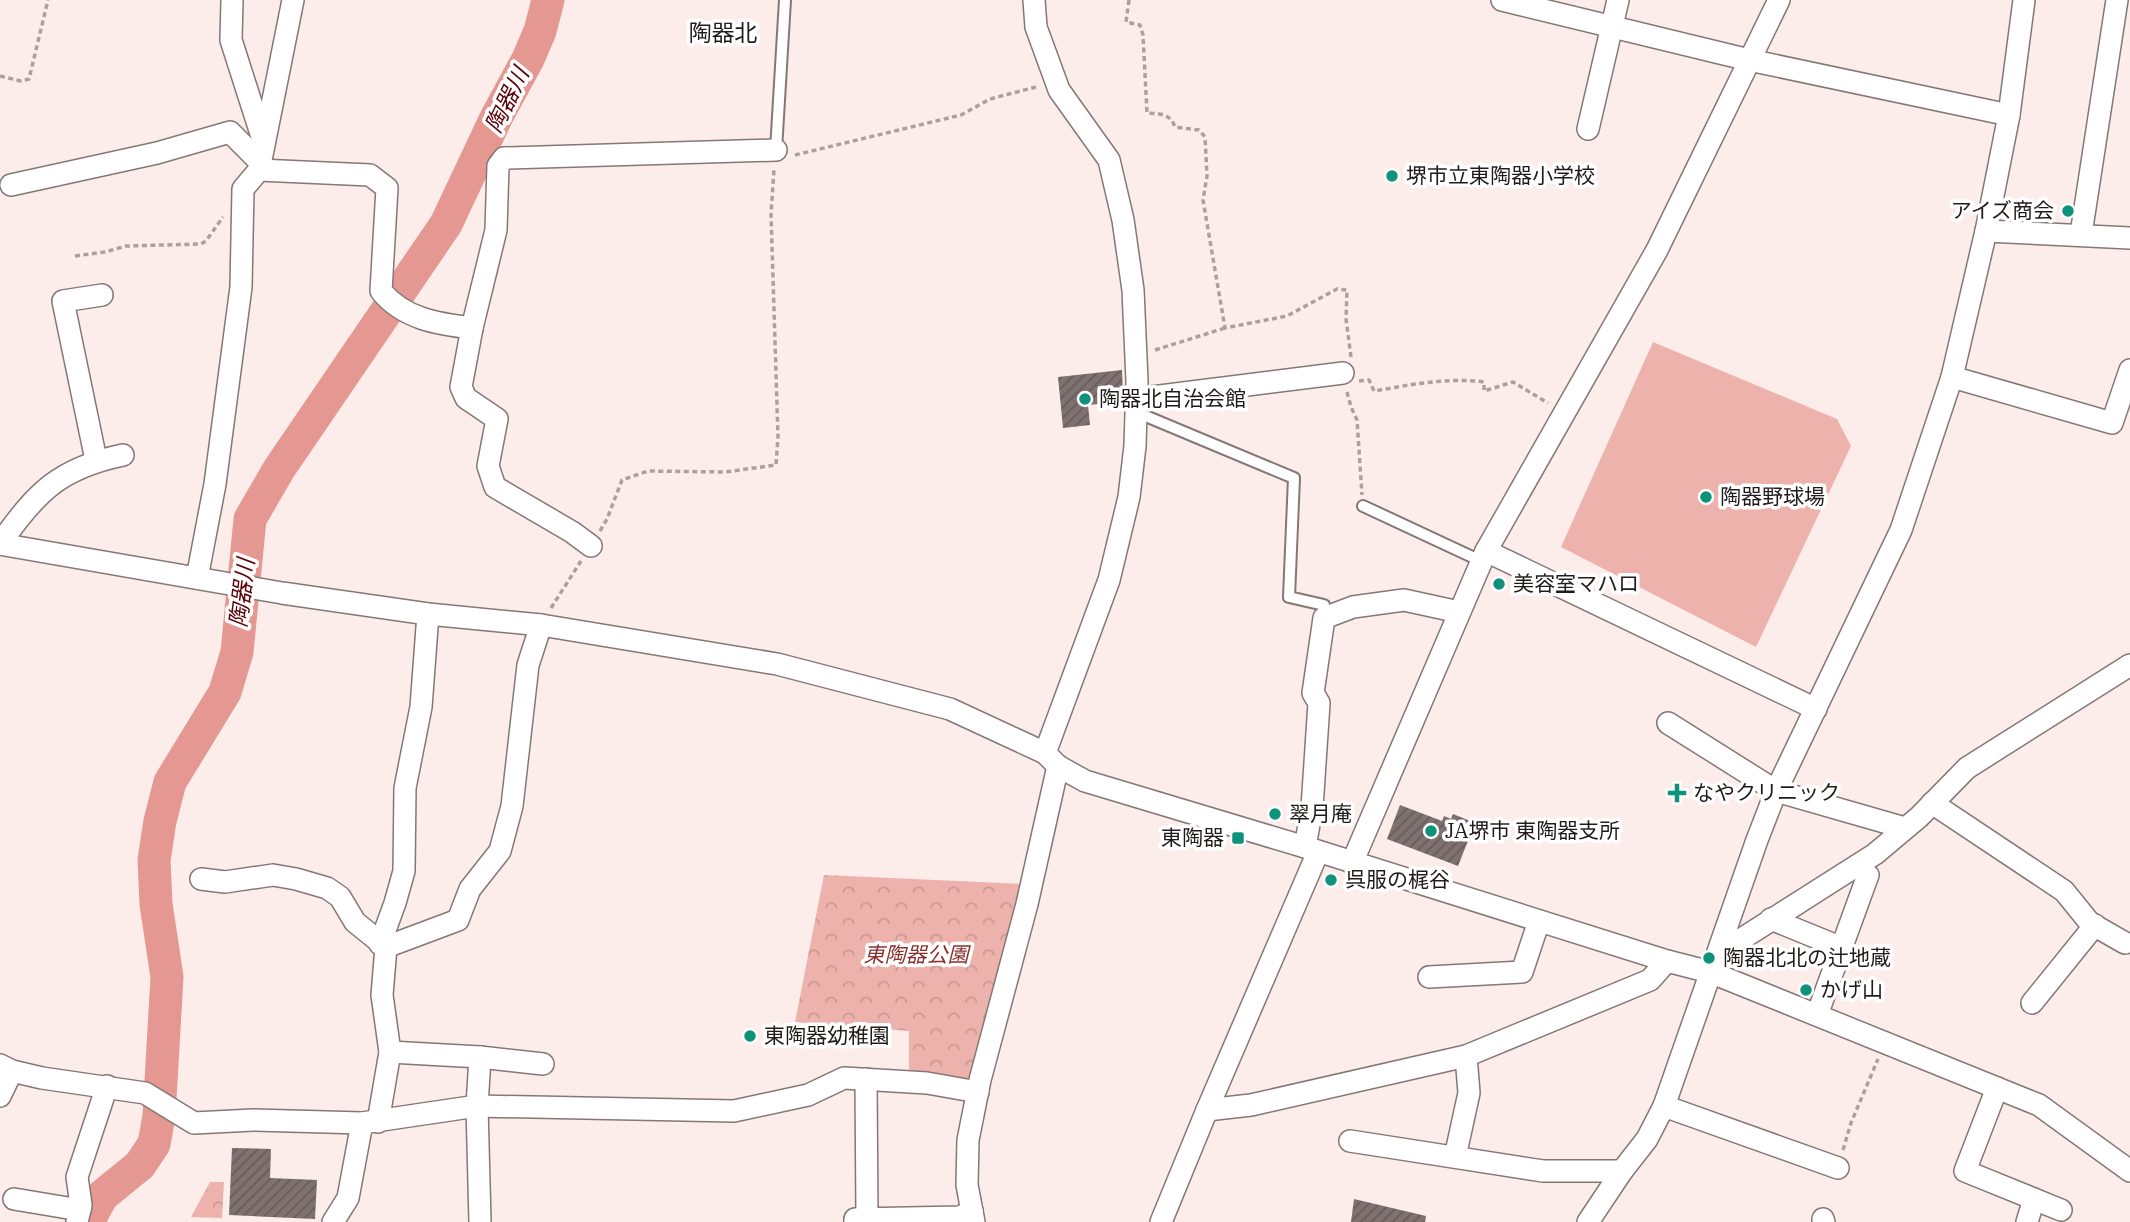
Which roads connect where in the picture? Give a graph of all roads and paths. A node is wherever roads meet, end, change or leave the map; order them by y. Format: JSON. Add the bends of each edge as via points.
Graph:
{"nodes":[{"id":1,"x":48,"y":0,"type":"edge"},
{"id":2,"x":232,"y":0,"type":"edge"},
{"id":3,"x":293,"y":0,"type":"edge"},
{"id":4,"x":785,"y":0,"type":"edge"},
{"id":5,"x":1034,"y":0,"type":"edge"},
{"id":6,"x":1129,"y":0,"type":"edge"},
{"id":7,"x":1502,"y":0,"type":"edge"},
{"id":8,"x":1618,"y":0,"type":"edge"},
{"id":9,"x":1779,"y":0,"type":"edge"},
{"id":10,"x":2024,"y":0,"type":"edge"},
{"id":11,"x":2117,"y":0,"type":"edge"},
{"id":12,"x":1612,"y":27,"type":"junction"},
{"id":13,"x":1749,"y":60,"type":"junction"},
{"id":14,"x":0,"y":76,"type":"edge"},
{"id":15,"x":1055,"y":81,"type":"junction"},
{"id":16,"x":2009,"y":115,"type":"junction"},
{"id":17,"x":1588,"y":129,"type":"dead end"},
{"id":18,"x":779,"y":154,"type":"junction"},
{"id":19,"x":261,"y":159,"type":"junction"},
{"id":20,"x":11,"y":185,"type":"dead end"},
{"id":21,"x":243,"y":208,"type":"junction"},
{"id":22,"x":1986,"y":231,"type":"junction"},
{"id":23,"x":2081,"y":234,"type":"junction"},
{"id":24,"x":2130,"y":238,"type":"edge"},
{"id":25,"x":75,"y":256,"type":"dead end"},
{"id":26,"x":102,"y":295,"type":"dead end"},
{"id":27,"x":472,"y":328,"type":"junction"},
{"id":28,"x":1225,"y":328,"type":"junction"},
{"id":29,"x":1136,"y":355,"type":"junction"},
{"id":30,"x":2130,"y":370,"type":"edge"},
{"id":31,"x":1350,"y":371,"type":"junction"},
{"id":32,"x":1952,"y":377,"type":"junction"},
{"id":33,"x":1136,"y":406,"type":"junction"},
{"id":34,"x":1564,"y":414,"type":"junction"},
{"id":35,"x":123,"y":455,"type":"dead end"},
{"id":36,"x":96,"y":460,"type":"junction"},
{"id":37,"x":1363,"y":506,"type":"joint"},
{"id":38,"x":0,"y":544,"type":"edge"},
{"id":39,"x":591,"y":546,"type":"junction"},
{"id":40,"x":1483,"y":556,"type":"junction"},
{"id":41,"x":197,"y":578,"type":"junction"},
{"id":42,"x":1460,"y":612,"type":"junction"},
{"id":43,"x":428,"y":614,"type":"junction"},
{"id":44,"x":1324,"y":618,"type":"junction"},
{"id":45,"x":541,"y":625,"type":"junction"},
{"id":46,"x":2130,"y":664,"type":"edge"},
{"id":47,"x":1816,"y":709,"type":"junction"},
{"id":48,"x":1668,"y":723,"type":"dead end"},
{"id":49,"x":1052,"y":759,"type":"junction"},
{"id":50,"x":1776,"y":792,"type":"junction"},
{"id":51,"x":1932,"y":803,"type":"junction"},
{"id":52,"x":1905,"y":828,"type":"junction"},
{"id":53,"x":1311,"y":850,"type":"junction"},
{"id":54,"x":1352,"y":863,"type":"junction"},
{"id":55,"x":1868,"y":875,"type":"dead end"},
{"id":56,"x":201,"y":878,"type":"dead end"},
{"id":57,"x":1771,"y":919,"type":"junction"},
{"id":58,"x":1539,"y":921,"type":"junction"},
{"id":59,"x":2095,"y":925,"type":"junction"},
{"id":60,"x":2125,"y":943,"type":"dead end"},
{"id":61,"x":383,"y":945,"type":"junction"},
{"id":62,"x":1842,"y":947,"type":"junction"},
{"id":63,"x":1667,"y":961,"type":"junction"},
{"id":64,"x":1714,"y":963,"type":"junction"},
{"id":65,"x":1429,"y":977,"type":"dead end"},
{"id":66,"x":2032,"y":1003,"type":"dead end"},
{"id":67,"x":1817,"y":1015,"type":"junction"},
{"id":68,"x":1885,"y":1042,"type":"junction"},
{"id":69,"x":390,"y":1052,"type":"junction"},
{"id":70,"x":1466,"y":1056,"type":"junction"},
{"id":71,"x":480,"y":1057,"type":"junction"},
{"id":72,"x":543,"y":1064,"type":"dead end"},
{"id":73,"x":6,"y":1068,"type":"edge"},
{"id":74,"x":866,"y":1079,"type":"junction"},
{"id":75,"x":107,"y":1086,"type":"junction"},
{"id":76,"x":1997,"y":1088,"type":"junction"},
{"id":77,"x":978,"y":1092,"type":"junction"},
{"id":78,"x":0,"y":1096,"type":"edge"},
{"id":79,"x":477,"y":1106,"type":"junction"},
{"id":80,"x":1664,"y":1106,"type":"junction"},
{"id":81,"x":1206,"y":1110,"type":"junction"},
{"id":82,"x":370,"y":1123,"type":"junction"},
{"id":83,"x":1350,"y":1140,"type":"dead end"},
{"id":84,"x":1455,"y":1157,"type":"junction"},
{"id":85,"x":1838,"y":1168,"type":"joint"},
{"id":86,"x":1622,"y":1171,"type":"junction"},
{"id":87,"x":2130,"y":1171,"type":"edge"},
{"id":88,"x":14,"y":1199,"type":"dead end"},
{"id":89,"x":2034,"y":1199,"type":"junction"},
{"id":90,"x":2060,"y":1210,"type":"dead end"},
{"id":91,"x":79,"y":1216,"type":"edge"},
{"id":92,"x":966,"y":1218,"type":"edge"},
{"id":93,"x":861,"y":1220,"type":"edge"},
{"id":94,"x":333,"y":1222,"type":"edge"},
{"id":95,"x":480,"y":1222,"type":"edge"},
{"id":96,"x":1161,"y":1222,"type":"edge"},
{"id":97,"x":1588,"y":1222,"type":"edge"},
{"id":98,"x":2027,"y":1222,"type":"edge"}],
"edges":[{"from":1,"to":14,"type":"path","via":[[29,79]]},
{"from":2,"to":19,"type":"street","via":[[231,40]]},
{"from":3,"to":19,"type":"street"},
{"from":4,"to":18,"type":"lane"},
{"from":5,"to":15,"type":"street","via":[[1036,27]]},
{"from":6,"to":28,"type":"path","via":[[1126,22],[1140,25],[1143,35],[1147,113],[1165,114],[1175,127],[1199,130],[1205,137],[1203,200]]},
{"from":7,"to":12,"type":"street"},
{"from":8,"to":12,"type":"street"},
{"from":9,"to":13,"type":"street"},
{"from":10,"to":16,"type":"street"},
{"from":11,"to":23,"type":"street"},
{"from":12,"to":13,"type":"street"},
{"from":12,"to":17,"type":"street"},
{"from":13,"to":16,"type":"street"},
{"from":13,"to":34,"type":"street","via":[[1657,250]]},
{"from":15,"to":18,"type":"path","via":[[990,99],[961,115]]},
{"from":15,"to":29,"type":"street","via":[[1109,160],[1133,290]]},
{"from":16,"to":22,"type":"street"},
{"from":18,"to":27,"type":"street","via":[[504,158],[498,166],[496,230]]},
{"from":18,"to":39,"type":"path","via":[[771,214],[776,466],[725,472],[648,471],[622,480]]},
{"from":19,"to":20,"type":"street","via":[[230,132]]},
{"from":19,"to":21,"type":"street","via":[[243,189]]},
{"from":19,"to":27,"type":"street","via":[[370,175],[387,188],[381,291],[395,304],[435,324]]},
{"from":21,"to":25,"type":"path","via":[[225,214],[201,244],[126,246]]},
{"from":21,"to":41,"type":"street","via":[[241,287],[215,484]]},
{"from":22,"to":23,"type":"street"},
{"from":22,"to":32,"type":"street"},
{"from":23,"to":24,"type":"street"},
{"from":26,"to":36,"type":"street","via":[[63,301]]},
{"from":27,"to":39,"type":"street","via":[[461,387],[466,398],[498,419],[488,466],[495,487]]},
{"from":28,"to":29,"type":"path"},
{"from":28,"to":31,"type":"path","via":[[1287,316],[1337,289],[1347,290]]},
{"from":29,"to":33,"type":"street"},
{"from":30,"to":32,"type":"street","via":[[2112,423]]},
{"from":31,"to":33,"type":"street"},
{"from":31,"to":34,"type":"path","via":[[1368,380],[1374,391],[1465,380],[1484,382],[1484,391],[1513,382]]},
{"from":31,"to":37,"type":"path"},
{"from":32,"to":47,"type":"street","via":[[1901,530]]},
{"from":33,"to":44,"type":"lane","via":[[1294,478],[1289,597],[1324,605]]},
{"from":33,"to":49,"type":"street","via":[[1129,497],[1110,580]]},
{"from":34,"to":40,"type":"street"},
{"from":35,"to":36,"type":"street"},
{"from":36,"to":38,"type":"street","via":[[52,482],[21,513]]},
{"from":37,"to":40,"type":"lane"},
{"from":38,"to":41,"type":"street"},
{"from":39,"to":45,"type":"path"},
{"from":40,"to":42,"type":"street"},
{"from":40,"to":47,"type":"street"},
{"from":41,"to":43,"type":"street"},
{"from":42,"to":44,"type":"street","via":[[1404,600],[1353,607]]},
{"from":42,"to":54,"type":"street"},
{"from":43,"to":45,"type":"street"},
{"from":43,"to":61,"type":"street","via":[[421,707],[405,788],[404,871]]},
{"from":44,"to":53,"type":"street","via":[[1313,693],[1319,703]]},
{"from":45,"to":49,"type":"street","via":[[777,664],[950,709]]},
{"from":45,"to":61,"type":"street","via":[[528,666],[512,806],[500,851],[470,889],[458,920]]},
{"from":46,"to":51,"type":"street","via":[[1967,768]]},
{"from":47,"to":50,"type":"street"},
{"from":48,"to":50,"type":"street"},
{"from":49,"to":53,"type":"street","via":[[1085,781]]},
{"from":49,"to":77,"type":"street","via":[[1027,904]]},
{"from":50,"to":52,"type":"street"},
{"from":50,"to":64,"type":"street"},
{"from":51,"to":52,"type":"street"},
{"from":51,"to":59,"type":"street","via":[[2064,891]]},
{"from":52,"to":57,"type":"street","via":[[1875,854]]},
{"from":53,"to":54,"type":"street"},
{"from":53,"to":81,"type":"street"},
{"from":54,"to":58,"type":"street"},
{"from":55,"to":62,"type":"street"},
{"from":56,"to":61,"type":"street","via":[[225,882],[273,875],[327,888],[340,897],[355,922]]},
{"from":57,"to":62,"type":"street"},
{"from":57,"to":64,"type":"street"},
{"from":58,"to":63,"type":"street"},
{"from":58,"to":65,"type":"street","via":[[1522,972]]},
{"from":59,"to":60,"type":"street"},
{"from":59,"to":66,"type":"street"},
{"from":61,"to":69,"type":"street","via":[[382,995]]},
{"from":62,"to":67,"type":"street"},
{"from":63,"to":64,"type":"street"},
{"from":63,"to":70,"type":"street","via":[[1650,980]]},
{"from":64,"to":67,"type":"street"},
{"from":64,"to":80,"type":"street"},
{"from":67,"to":68,"type":"street"},
{"from":68,"to":76,"type":"street"},
{"from":68,"to":85,"type":"path","via":[[1851,1123]]},
{"from":69,"to":71,"type":"street"},
{"from":69,"to":82,"type":"street"},
{"from":70,"to":81,"type":"street","via":[[1251,1105]]},
{"from":70,"to":84,"type":"street","via":[[1469,1093]]},
{"from":71,"to":72,"type":"street"},
{"from":71,"to":79,"type":"street"},
{"from":73,"to":75,"type":"street","via":[[42,1078]]},
{"from":73,"to":78,"type":"street"},
{"from":74,"to":77,"type":"street"},
{"from":74,"to":79,"type":"street","via":[[844,1078],[808,1096],[734,1111]]},
{"from":74,"to":93,"type":"street"},
{"from":75,"to":82,"type":"street","via":[[145,1093],[194,1123]]},
{"from":75,"to":91,"type":"street","via":[[77,1177]]},
{"from":76,"to":87,"type":"street","via":[[2039,1105]]},
{"from":76,"to":89,"type":"street","via":[[1965,1171]]},
{"from":77,"to":92,"type":"street","via":[[968,1140]]},
{"from":79,"to":82,"type":"street"},
{"from":79,"to":95,"type":"street"},
{"from":80,"to":85,"type":"street"},
{"from":80,"to":86,"type":"street","via":[[1647,1139]]},
{"from":81,"to":96,"type":"street"},
{"from":82,"to":94,"type":"street","via":[[348,1198]]},
{"from":83,"to":84,"type":"street"},
{"from":84,"to":86,"type":"street","via":[[1543,1171]]},
{"from":86,"to":97,"type":"street"},
{"from":88,"to":91,"type":"street"},
{"from":89,"to":90,"type":"street"},
{"from":89,"to":98,"type":"street"},
{"from":92,"to":93,"type":"street"}]}
